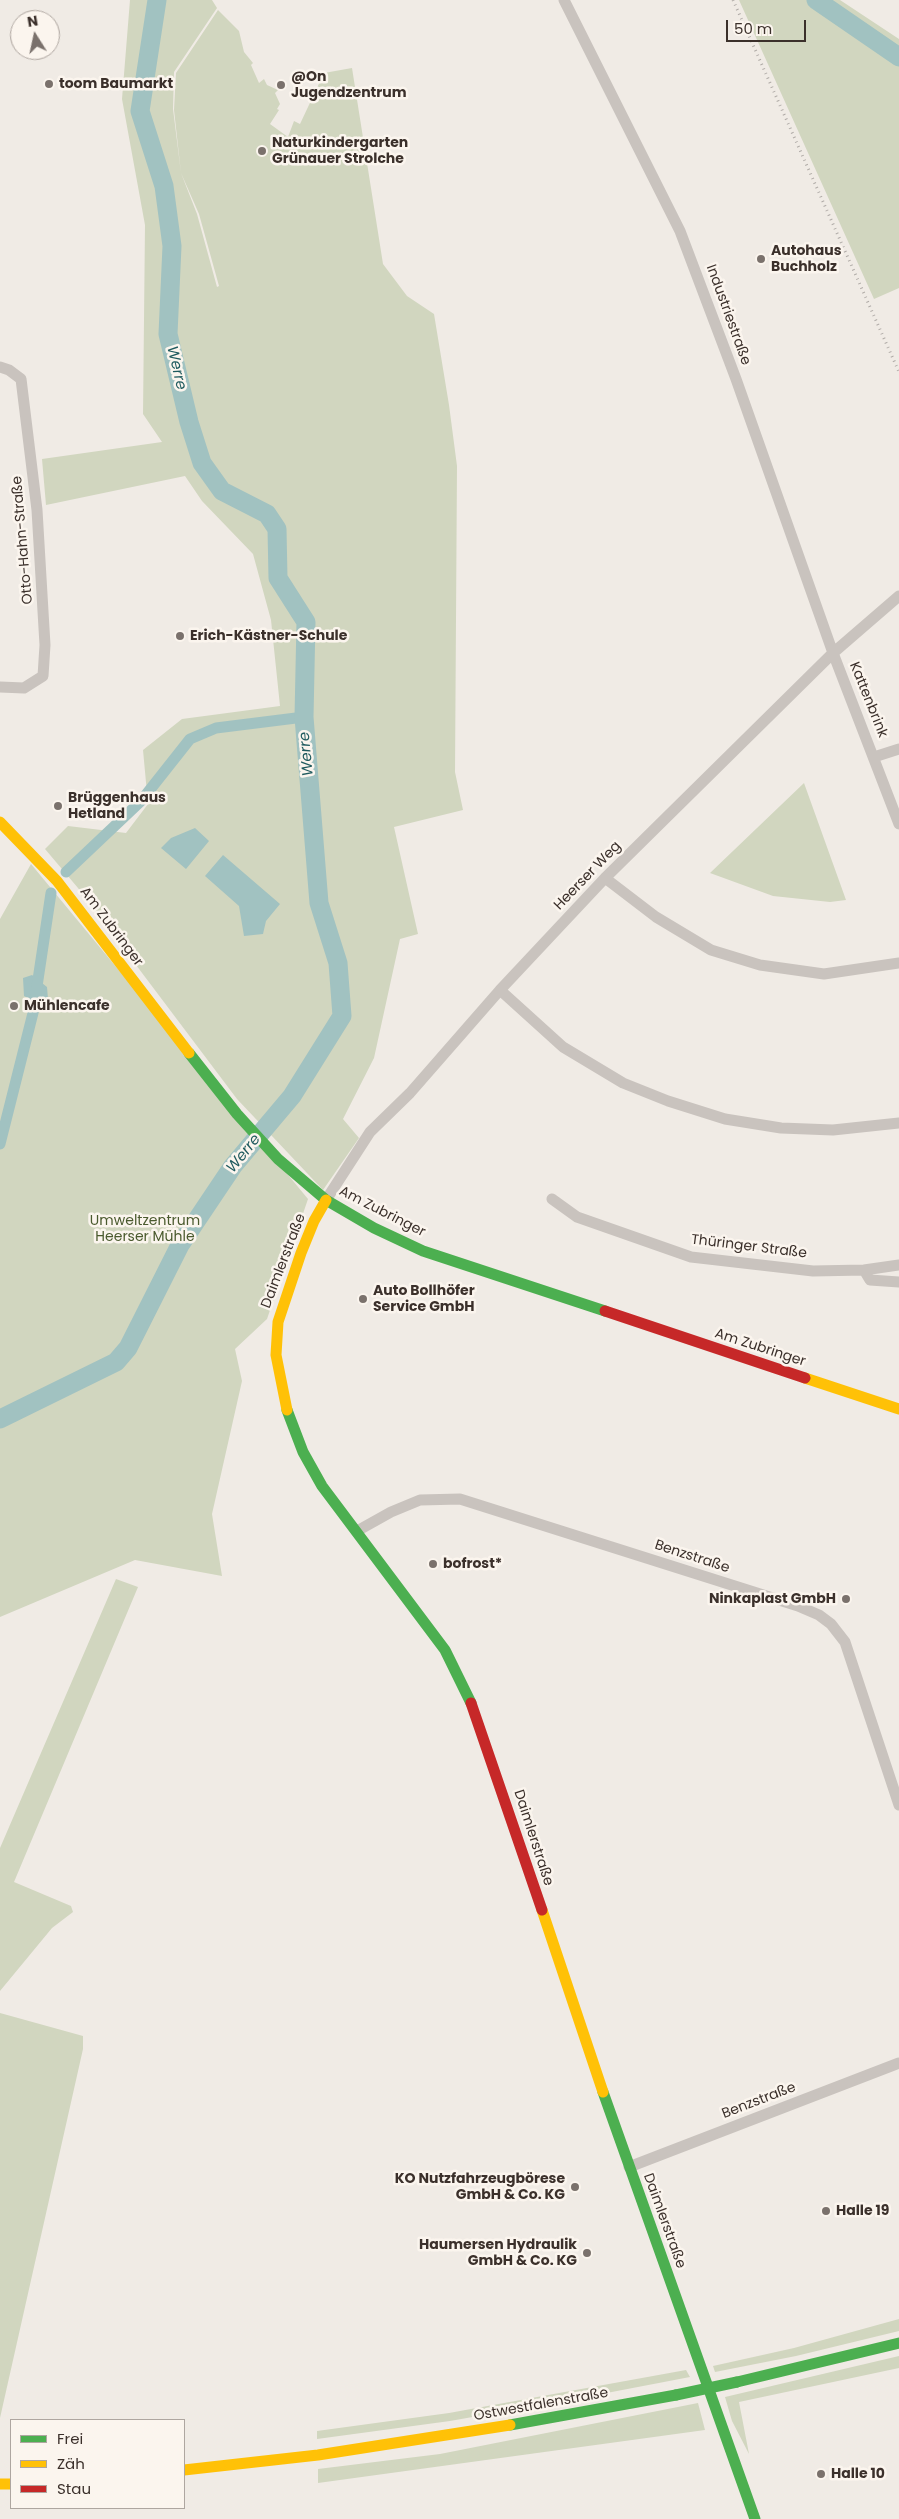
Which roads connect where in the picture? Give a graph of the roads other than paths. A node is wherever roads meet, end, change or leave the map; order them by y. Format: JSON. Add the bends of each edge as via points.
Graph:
{"nodes":[{"id":1,"x":564,"y":0,"type":"edge"},
{"id":2,"x":0,"y":367,"type":"edge"},
{"id":3,"x":899,"y":596,"type":"edge"},
{"id":4,"x":833,"y":653,"type":"junction"},
{"id":5,"x":0,"y":687,"type":"edge"},
{"id":6,"x":899,"y":748,"type":"edge"},
{"id":7,"x":874,"y":757,"type":"junction"},
{"id":8,"x":0,"y":822,"type":"edge"},
{"id":9,"x":899,"y":824,"type":"edge"},
{"id":10,"x":605,"y":878,"type":"junction"},
{"id":11,"x":899,"y":963,"type":"edge"},
{"id":12,"x":500,"y":990,"type":"junction"},
{"id":13,"x":899,"y":1123,"type":"edge"},
{"id":14,"x":326,"y":1200,"type":"junction"},
{"id":15,"x":552,"y":1200,"type":"dead end"},
{"id":16,"x":899,"y":1265,"type":"edge"},
{"id":17,"x":864,"y":1270,"type":"junction"},
{"id":18,"x":899,"y":1282,"type":"edge"},
{"id":19,"x":899,"y":1409,"type":"edge"},
{"id":20,"x":357,"y":1531,"type":"junction"},
{"id":21,"x":899,"y":1805,"type":"edge"},
{"id":22,"x":899,"y":2063,"type":"edge"},
{"id":23,"x":629,"y":2167,"type":"junction"},
{"id":24,"x":899,"y":2343,"type":"edge"},
{"id":25,"x":185,"y":2470,"type":"edge"},
{"id":26,"x":755,"y":2519,"type":"edge"}],
"edges":[{"from":1,"to":4,"type":"street","name":"Industriestraße","via":[[680,232]]},
{"from":2,"to":5,"type":"street","name":"Otto-Hahn-Straße","via":[[21,379],[42,567],[45,645],[42,676],[24,688]]},
{"from":3,"to":4,"type":"street","name":"Heerser Weg"},
{"from":4,"to":7,"type":"street","name":"Kattenbrink"},
{"from":4,"to":10,"type":"street","name":"Heerser Weg"},
{"from":6,"to":7,"type":"street","name":"Kattenbrink"},
{"from":7,"to":9,"type":"street","name":"Kattenbrink"},
{"from":8,"to":14,"type":"main road","name":"Am Zubringer","via":[[57,881],[237,1114],[278,1159]]},
{"from":10,"to":11,"type":"street","via":[[656,918],[711,950],[760,965],[824,974]]},
{"from":10,"to":12,"type":"street","name":"Heerser Weg"},
{"from":12,"to":13,"type":"street","via":[[563,1047],[623,1083],[668,1101],[725,1119],[781,1128],[833,1130]]},
{"from":12,"to":14,"type":"street","name":"Heerser Weg","via":[[410,1093],[370,1132]]},
{"from":14,"to":19,"type":"main road","name":"Am Zubringer","via":[[423,1251]]},
{"from":14,"to":20,"type":"main road","name":"Daimlerstraße","via":[[310,1229],[282,1305],[276,1355],[285,1406],[295,1436],[322,1486]]},
{"from":15,"to":17,"type":"street","name":"Thüringer Straße","via":[[577,1217],[692,1257],[813,1271]]},
{"from":16,"to":17,"type":"street","name":"Thüringer Straße"},
{"from":17,"to":18,"type":"street","via":[[870,1280]]},
{"from":20,"to":21,"type":"street","name":"Benzstraße","via":[[420,1500],[460,1499],[819,1615],[845,1642]]},
{"from":20,"to":23,"type":"main road","name":"Daimlerstraße","via":[[446,1650],[475,1710]]},
{"from":22,"to":23,"type":"street","name":"Benzstraße"},
{"from":23,"to":26,"type":"main road","name":"Daimlerstraße"},
{"from":24,"to":25,"type":"main road","name":"Ostwestfalenstraße","bridge":true,"via":[[676,2395],[468,2434]]}]}
